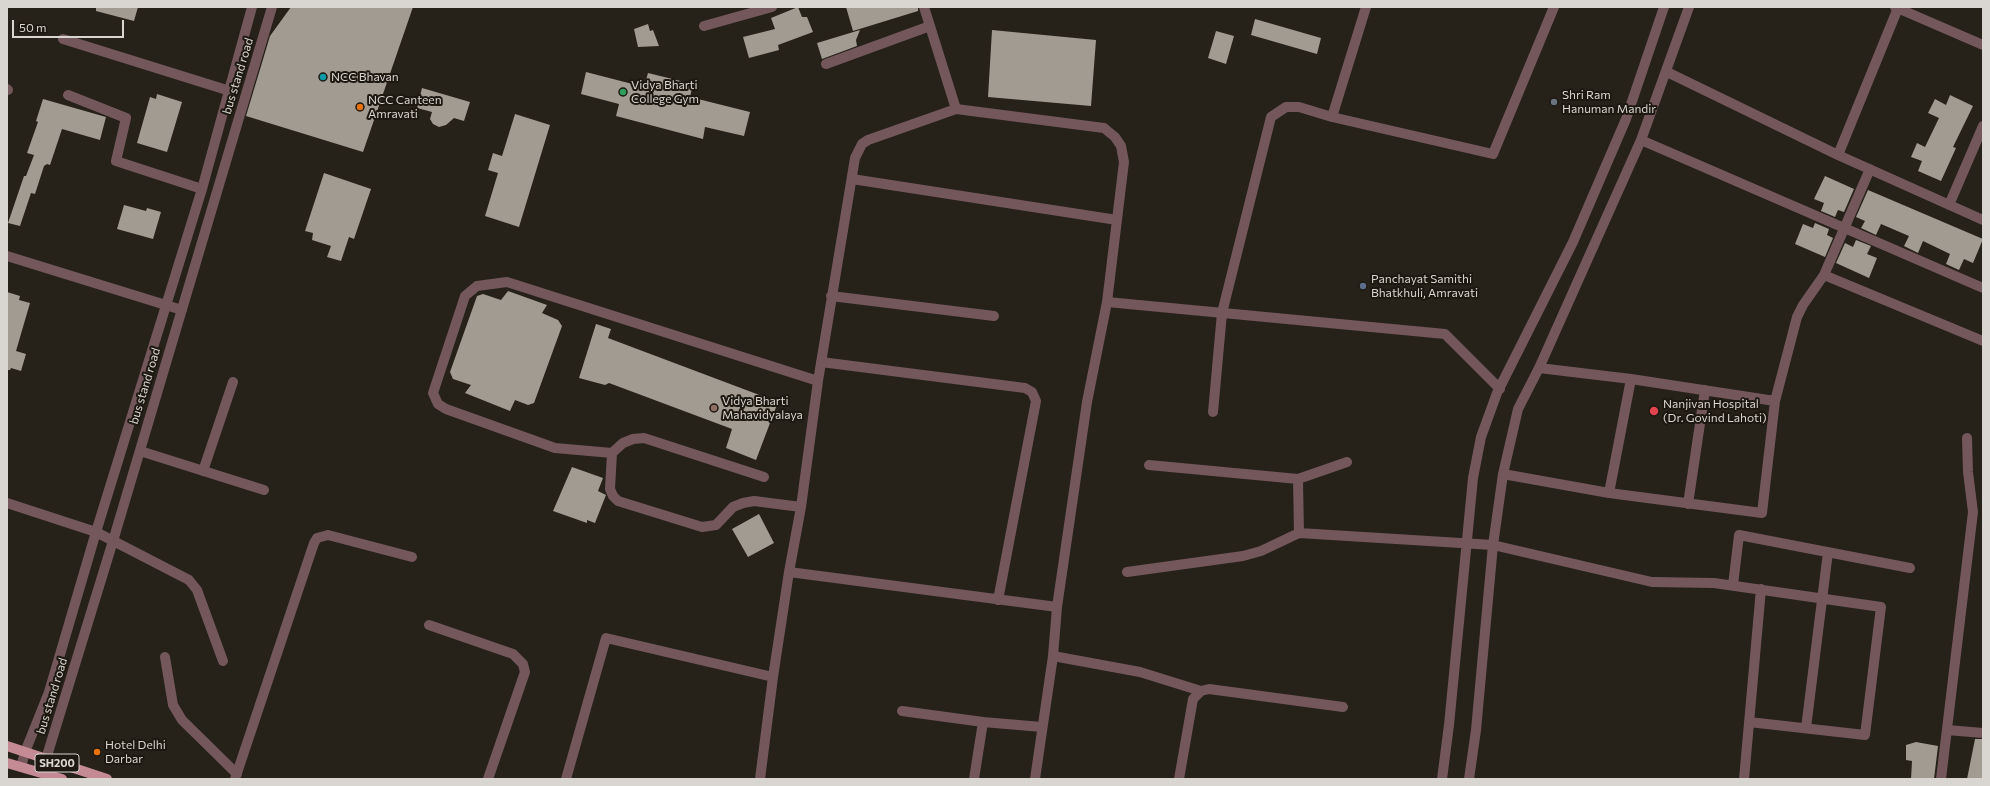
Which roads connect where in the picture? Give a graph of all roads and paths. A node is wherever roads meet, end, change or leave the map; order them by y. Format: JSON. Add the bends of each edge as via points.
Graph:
{"nodes":[{"id":1,"x":252,"y":7,"type":"edge"},
{"id":2,"x":272,"y":7,"type":"edge"},
{"id":3,"x":772,"y":7,"type":"edge"},
{"id":4,"x":924,"y":7,"type":"edge"},
{"id":5,"x":1366,"y":7,"type":"edge"},
{"id":6,"x":1554,"y":7,"type":"edge"},
{"id":7,"x":1664,"y":7,"type":"edge"},
{"id":8,"x":1689,"y":7,"type":"edge"},
{"id":9,"x":1896,"y":8,"type":"edge"},
{"id":10,"x":704,"y":26,"type":"dead end"},
{"id":11,"x":930,"y":26,"type":"junction"},
{"id":12,"x":63,"y":39,"type":"dead end"},
{"id":13,"x":1983,"y":44,"type":"edge"},
{"id":14,"x":826,"y":64,"type":"dead end"},
{"id":15,"x":1667,"y":72,"type":"junction"},
{"id":16,"x":230,"y":91,"type":"junction"},
{"id":17,"x":68,"y":95,"type":"dead end"},
{"id":18,"x":956,"y":109,"type":"junction"},
{"id":19,"x":1332,"y":117,"type":"junction"},
{"id":20,"x":1983,"y":126,"type":"edge"},
{"id":21,"x":1641,"y":140,"type":"junction"},
{"id":22,"x":1838,"y":155,"type":"junction"},
{"id":23,"x":1870,"y":170,"type":"junction"},
{"id":24,"x":852,"y":179,"type":"junction"},
{"id":25,"x":202,"y":189,"type":"junction"},
{"id":26,"x":1950,"y":204,"type":"junction"},
{"id":27,"x":1117,"y":220,"type":"junction"},
{"id":28,"x":1983,"y":220,"type":"edge"},
{"id":29,"x":1845,"y":228,"type":"junction"},
{"id":30,"x":7,"y":256,"type":"edge"},
{"id":31,"x":1824,"y":275,"type":"junction"},
{"id":32,"x":1983,"y":288,"type":"edge"},
{"id":33,"x":831,"y":296,"type":"junction"},
{"id":34,"x":1107,"y":302,"type":"junction"},
{"id":35,"x":167,"y":305,"type":"junction"},
{"id":36,"x":182,"y":310,"type":"junction"},
{"id":37,"x":1222,"y":313,"type":"junction"},
{"id":38,"x":994,"y":316,"type":"dead end"},
{"id":39,"x":1983,"y":341,"type":"edge"},
{"id":40,"x":820,"y":362,"type":"junction"},
{"id":41,"x":1538,"y":368,"type":"junction"},
{"id":42,"x":1631,"y":379,"type":"junction"},
{"id":43,"x":818,"y":381,"type":"junction"},
{"id":44,"x":233,"y":382,"type":"dead end"},
{"id":45,"x":1500,"y":388,"type":"junction"},
{"id":46,"x":1705,"y":390,"type":"junction"},
{"id":47,"x":1776,"y":401,"type":"junction"},
{"id":48,"x":1212,"y":412,"type":"dead end"},
{"id":49,"x":1967,"y":438,"type":"dead end"},
{"id":50,"x":140,"y":451,"type":"junction"},
{"id":51,"x":612,"y":453,"type":"junction"},
{"id":52,"x":1347,"y":462,"type":"dead end"},
{"id":53,"x":1150,"y":465,"type":"dead end"},
{"id":54,"x":203,"y":471,"type":"junction"},
{"id":55,"x":1503,"y":474,"type":"junction"},
{"id":56,"x":764,"y":477,"type":"dead end"},
{"id":57,"x":1298,"y":479,"type":"junction"},
{"id":58,"x":264,"y":490,"type":"dead end"},
{"id":59,"x":1609,"y":493,"type":"junction"},
{"id":60,"x":7,"y":503,"type":"edge"},
{"id":61,"x":1688,"y":504,"type":"junction"},
{"id":62,"x":801,"y":507,"type":"junction"},
{"id":63,"x":96,"y":532,"type":"junction"},
{"id":64,"x":1299,"y":533,"type":"junction"},
{"id":65,"x":113,"y":542,"type":"junction"},
{"id":66,"x":1466,"y":543,"type":"junction"},
{"id":67,"x":1493,"y":545,"type":"junction"},
{"id":68,"x":1828,"y":552,"type":"junction"},
{"id":69,"x":412,"y":557,"type":"dead end"},
{"id":70,"x":1910,"y":568,"type":"dead end"},
{"id":71,"x":788,"y":572,"type":"junction"},
{"id":72,"x":1126,"y":572,"type":"dead end"},
{"id":73,"x":1733,"y":585,"type":"junction"},
{"id":74,"x":1761,"y":589,"type":"junction"},
{"id":75,"x":1821,"y":598,"type":"junction"},
{"id":76,"x":998,"y":600,"type":"junction"},
{"id":77,"x":1057,"y":607,"type":"junction"},
{"id":78,"x":429,"y":625,"type":"dead end"},
{"id":79,"x":1053,"y":656,"type":"junction"},
{"id":80,"x":165,"y":658,"type":"dead end"},
{"id":81,"x":223,"y":662,"type":"dead end"},
{"id":82,"x":773,"y":678,"type":"junction"},
{"id":83,"x":1201,"y":691,"type":"junction"},
{"id":84,"x":1342,"y":707,"type":"dead end"},
{"id":85,"x":902,"y":711,"type":"dead end"},
{"id":86,"x":983,"y":722,"type":"junction"},
{"id":87,"x":1749,"y":722,"type":"junction"},
{"id":88,"x":1042,"y":727,"type":"junction"},
{"id":89,"x":1806,"y":728,"type":"junction"},
{"id":90,"x":1948,"y":730,"type":"junction"},
{"id":91,"x":1983,"y":734,"type":"edge"},
{"id":92,"x":7,"y":746,"type":"edge"},
{"id":93,"x":25,"y":752,"type":"junction"},
{"id":94,"x":46,"y":759,"type":"junction"},
{"id":95,"x":7,"y":763,"type":"edge"},
{"id":96,"x":21,"y":767,"type":"junction"},
{"id":97,"x":42,"y":772,"type":"junction"},
{"id":98,"x":236,"y":776,"type":"edge"},
{"id":99,"x":62,"y":779,"type":"edge"},
{"id":100,"x":107,"y":779,"type":"edge"},
{"id":101,"x":488,"y":779,"type":"edge"},
{"id":102,"x":566,"y":779,"type":"edge"},
{"id":103,"x":760,"y":779,"type":"edge"},
{"id":104,"x":974,"y":779,"type":"edge"},
{"id":105,"x":1035,"y":779,"type":"edge"},
{"id":106,"x":1179,"y":779,"type":"edge"},
{"id":107,"x":1442,"y":779,"type":"edge"},
{"id":108,"x":1469,"y":779,"type":"edge"},
{"id":109,"x":1744,"y":779,"type":"edge"},
{"id":110,"x":1941,"y":779,"type":"edge"}],
"edges":[{"from":1,"to":16,"type":"street","name":"bus stand road"},
{"from":2,"to":36,"type":"street","name":"bus stand road"},
{"from":3,"to":10,"type":"street"},
{"from":4,"to":11,"type":"street"},
{"from":5,"to":19,"type":"street"},
{"from":6,"to":19,"type":"street","via":[[1493,154]]},
{"from":7,"to":45,"type":"street","via":[[1620,133],[1572,242]]},
{"from":8,"to":15,"type":"street"},
{"from":9,"to":13,"type":"street"},
{"from":9,"to":22,"type":"street"},
{"from":11,"to":14,"type":"street"},
{"from":11,"to":18,"type":"street"},
{"from":12,"to":16,"type":"street"},
{"from":15,"to":21,"type":"street"},
{"from":15,"to":22,"type":"street"},
{"from":16,"to":25,"type":"street","name":"bus stand road"},
{"from":17,"to":25,"type":"street","via":[[126,118],[116,161]]},
{"from":18,"to":24,"type":"street","via":[[868,140],[859,150]]},
{"from":18,"to":27,"type":"street","via":[[1104,128],[1121,146],[1124,162]]},
{"from":19,"to":37,"type":"street","via":[[1299,107],[1286,106],[1272,117]]},
{"from":20,"to":26,"type":"street"},
{"from":21,"to":29,"type":"street"},
{"from":21,"to":41,"type":"street"},
{"from":22,"to":23,"type":"street"},
{"from":23,"to":26,"type":"street"},
{"from":23,"to":29,"type":"street"},
{"from":24,"to":27,"type":"street"},
{"from":24,"to":33,"type":"street"},
{"from":25,"to":35,"type":"street","name":"bus stand road"},
{"from":26,"to":28,"type":"street"},
{"from":27,"to":34,"type":"street"},
{"from":29,"to":31,"type":"street"},
{"from":29,"to":32,"type":"street"},
{"from":30,"to":35,"type":"street"},
{"from":31,"to":39,"type":"street"},
{"from":31,"to":47,"type":"street","via":[[1797,317]]},
{"from":33,"to":38,"type":"street"},
{"from":33,"to":40,"type":"street"},
{"from":34,"to":37,"type":"street"},
{"from":34,"to":77,"type":"street","via":[[1087,402]]},
{"from":35,"to":36,"type":"street"},
{"from":35,"to":63,"type":"street","name":"bus stand road"},
{"from":36,"to":50,"type":"street","name":"bus stand road"},
{"from":37,"to":45,"type":"street","via":[[1445,334]]},
{"from":37,"to":48,"type":"street"},
{"from":40,"to":43,"type":"street"},
{"from":40,"to":76,"type":"street","via":[[1025,388],[1032,392],[1036,401]]},
{"from":41,"to":42,"type":"street"},
{"from":41,"to":55,"type":"street","via":[[1518,409]]},
{"from":42,"to":46,"type":"street"},
{"from":42,"to":59,"type":"street"},
{"from":43,"to":51,"type":"street","via":[[507,282],[477,286],[465,296],[434,393],[438,404],[555,448]]},
{"from":43,"to":62,"type":"street"},
{"from":44,"to":54,"type":"street"},
{"from":45,"to":66,"type":"street","via":[[1481,437],[1476,458]]},
{"from":46,"to":47,"type":"street"},
{"from":46,"to":61,"type":"street"},
{"from":47,"to":61,"type":"street","via":[[1762,513]]},
{"from":49,"to":90,"type":"street","via":[[1973,512]]},
{"from":50,"to":54,"type":"street"},
{"from":50,"to":65,"type":"street","name":"bus stand road"},
{"from":51,"to":56,"type":"street","via":[[623,443],[644,438]]},
{"from":51,"to":62,"type":"street","via":[[610,489],[612,496],[618,501],[702,527],[716,525],[733,507],[743,503],[754,501]]},
{"from":52,"to":57,"type":"street"},
{"from":53,"to":57,"type":"street"},
{"from":54,"to":58,"type":"street"},
{"from":55,"to":59,"type":"street"},
{"from":55,"to":67,"type":"street"},
{"from":57,"to":64,"type":"street"},
{"from":59,"to":61,"type":"street"},
{"from":60,"to":63,"type":"street"},
{"from":62,"to":71,"type":"street"},
{"from":63,"to":65,"type":"street"},
{"from":63,"to":93,"type":"street","name":"bus stand road","via":[[49,692]]},
{"from":64,"to":66,"type":"street"},
{"from":64,"to":72,"type":"street","via":[[1262,551],[1243,556]]},
{"from":65,"to":81,"type":"street","via":[[194,584]]},
{"from":65,"to":94,"type":"street","name":"bus stand road"},
{"from":66,"to":67,"type":"street"},
{"from":66,"to":107,"type":"street"},
{"from":67,"to":73,"type":"street","via":[[1652,582]]},
{"from":67,"to":108,"type":"street"},
{"from":68,"to":70,"type":"street"},
{"from":68,"to":73,"type":"street","via":[[1739,535]]},
{"from":68,"to":75,"type":"street"},
{"from":69,"to":98,"type":"street","via":[[328,535],[317,538]]},
{"from":71,"to":76,"type":"street"},
{"from":71,"to":82,"type":"street"},
{"from":73,"to":74,"type":"street"},
{"from":74,"to":75,"type":"street"},
{"from":74,"to":87,"type":"street"},
{"from":75,"to":89,"type":"street"},
{"from":75,"to":89,"type":"street","via":[[1881,607],[1865,735]]},
{"from":76,"to":77,"type":"street"},
{"from":77,"to":79,"type":"street"},
{"from":78,"to":101,"type":"street","via":[[512,654],[523,664],[525,672]]},
{"from":79,"to":83,"type":"street","via":[[1140,672]]},
{"from":79,"to":88,"type":"street"},
{"from":80,"to":98,"type":"street","via":[[173,705],[179,715]]},
{"from":82,"to":102,"type":"street","via":[[606,638]]},
{"from":82,"to":103,"type":"street"},
{"from":83,"to":84,"type":"street","via":[[1209,689]]},
{"from":83,"to":106,"type":"street","via":[[1193,699]]},
{"from":85,"to":86,"type":"street"},
{"from":86,"to":88,"type":"street"},
{"from":86,"to":104,"type":"street"},
{"from":87,"to":89,"type":"street"},
{"from":87,"to":109,"type":"street"},
{"from":88,"to":105,"type":"street"},
{"from":90,"to":91,"type":"street"},
{"from":90,"to":110,"type":"street"},
{"from":92,"to":93,"type":"main road","number":"SH200"},
{"from":93,"to":94,"type":"main road","number":"SH200"},
{"from":93,"to":96,"type":"street","name":"bus stand road"},
{"from":94,"to":97,"type":"street","name":"bus stand road"},
{"from":94,"to":100,"type":"main road","number":"SH200"},
{"from":95,"to":96,"type":"main road","number":"SH200"},
{"from":96,"to":97,"type":"main road","number":"SH200"},
{"from":97,"to":99,"type":"main road","number":"SH200"}]}
